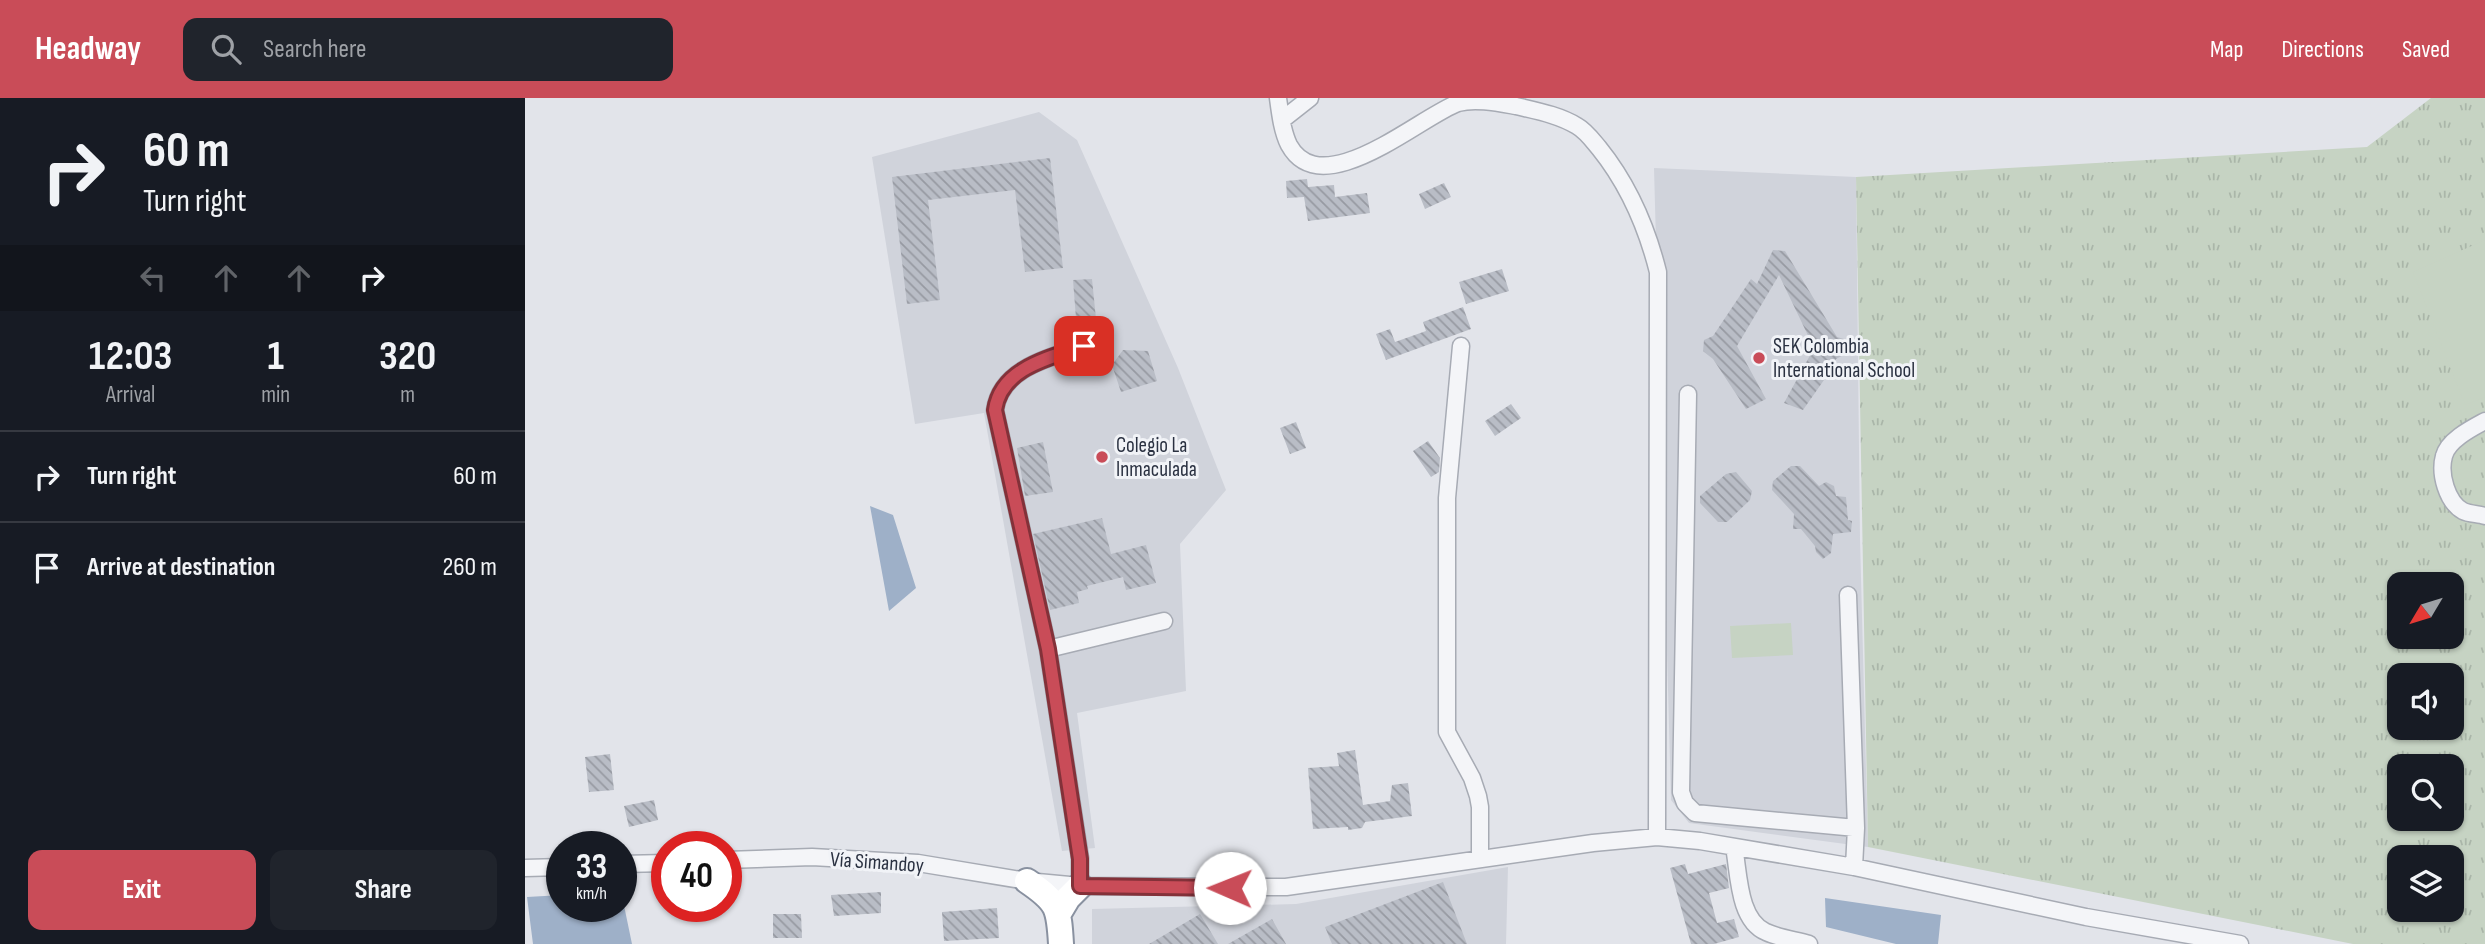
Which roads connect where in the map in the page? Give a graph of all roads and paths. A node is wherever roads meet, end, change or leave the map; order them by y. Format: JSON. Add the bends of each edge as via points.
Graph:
{"nodes":[{"id":1,"x":1278,"y":98,"type":"edge"},
{"id":2,"x":1310,"y":98,"type":"edge"},
{"id":3,"x":1282,"y":120,"type":"junction"},
{"id":4,"x":1084,"y":346,"type":"dead end"},
{"id":5,"x":1461,"y":346,"type":"dead end"},
{"id":6,"x":1688,"y":394,"type":"dead end"},
{"id":7,"x":2485,"y":421,"type":"edge"},
{"id":8,"x":2485,"y":516,"type":"edge"},
{"id":9,"x":1848,"y":595,"type":"dead end"},
{"id":10,"x":1164,"y":621,"type":"dead end"},
{"id":11,"x":1048,"y":649,"type":"junction"},
{"id":12,"x":1856,"y":828,"type":"junction"},
{"id":13,"x":1657,"y":836,"type":"junction"},
{"id":14,"x":1734,"y":847,"type":"junction"},
{"id":15,"x":742,"y":859,"type":"edge"},
{"id":16,"x":1481,"y":859,"type":"junction"},
{"id":17,"x":546,"y":867,"type":"edge"},
{"id":18,"x":1854,"y":867,"type":"junction"},
{"id":19,"x":525,"y":868,"type":"edge"},
{"id":20,"x":1027,"y":881,"type":"junction"},
{"id":21,"x":1080,"y":886,"type":"junction"},
{"id":22,"x":1059,"y":913,"type":"junction"},
{"id":23,"x":1061,"y":944,"type":"edge"},
{"id":24,"x":1809,"y":944,"type":"edge"},
{"id":25,"x":2240,"y":944,"type":"edge"}],
"edges":[{"from":1,"to":3,"type":"street"},
{"from":2,"to":3,"type":"street"},
{"from":3,"to":13,"type":"street","via":[[1289,145],[1302,159],[1329,165],[1393,142],[1459,102],[1499,102],[1579,127],[1626,184],[1658,272]]},
{"from":4,"to":11,"type":"street","via":[[1045,359],[1012,378],[997,397],[995,410]]},
{"from":5,"to":16,"type":"street","via":[[1447,498],[1447,732],[1478,796]]},
{"from":6,"to":12,"type":"street","via":[[1681,792],[1685,803],[1695,813]]},
{"from":7,"to":8,"type":"street","via":[[2457,439],[2444,455],[2443,479],[2451,499],[2463,511]]},
{"from":9,"to":12,"type":"street"},
{"from":10,"to":11,"type":"street"},
{"from":11,"to":21,"type":"street","via":[[1080,859]]},
{"from":12,"to":18,"type":"street"},
{"from":13,"to":14,"type":"street","name":"Vía Simandoy"},
{"from":13,"to":16,"type":"street","name":"Vía Simandoy"},
{"from":14,"to":18,"type":"street","name":"Vía Simandoy"},
{"from":14,"to":24,"type":"street","via":[[1744,905],[1751,918],[1764,932]]},
{"from":15,"to":20,"type":"street","name":"Vía Simandoy","via":[[812,857],[918,863]]},
{"from":16,"to":21,"type":"street","name":"Vía Simandoy","via":[[1286,887]]},
{"from":17,"to":19,"type":"street"},
{"from":18,"to":25,"type":"street","name":"Vía Simandoy"},
{"from":20,"to":21,"type":"street","name":"Vía Simandoy"},
{"from":20,"to":22,"type":"highway","via":[[1048,895]]},
{"from":21,"to":22,"type":"highway"},
{"from":22,"to":23,"type":"highway"}]}
